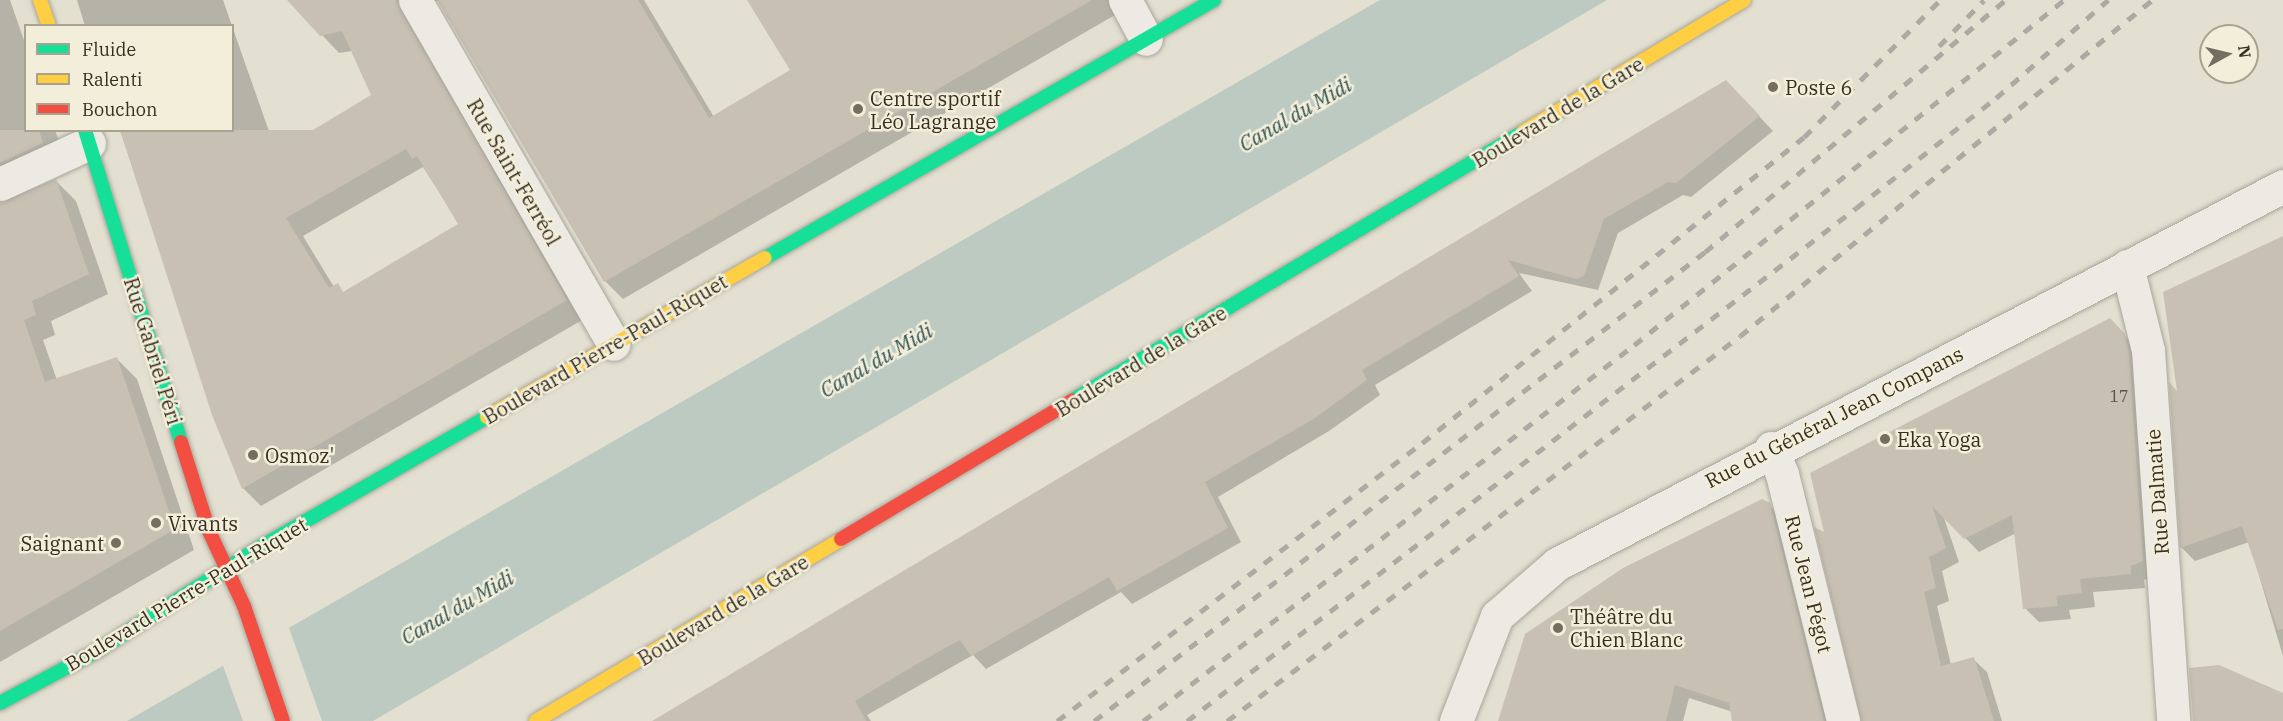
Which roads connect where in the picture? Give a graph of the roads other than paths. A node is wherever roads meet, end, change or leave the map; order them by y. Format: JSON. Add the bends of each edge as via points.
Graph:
{"nodes":[{"id":1,"x":40,"y":0,"type":"edge"},
{"id":2,"x":415,"y":0,"type":"edge"},
{"id":3,"x":1125,"y":0,"type":"edge"},
{"id":4,"x":1214,"y":0,"type":"edge"},
{"id":5,"x":1744,"y":0,"type":"edge"},
{"id":6,"x":48,"y":24,"type":"edge"},
{"id":7,"x":1146,"y":39,"type":"junction"},
{"id":8,"x":87,"y":137,"type":"edge"},
{"id":9,"x":0,"y":184,"type":"edge"},
{"id":10,"x":2283,"y":186,"type":"edge"},
{"id":11,"x":2127,"y":266,"type":"junction"},
{"id":12,"x":614,"y":344,"type":"junction"},
{"id":13,"x":1771,"y":448,"type":"junction"},
{"id":14,"x":225,"y":569,"type":"junction"},
{"id":15,"x":0,"y":703,"type":"edge"},
{"id":16,"x":283,"y":721,"type":"edge"},
{"id":17,"x":536,"y":721,"type":"edge"},
{"id":18,"x":1456,"y":721,"type":"edge"},
{"id":19,"x":1843,"y":721,"type":"edge"},
{"id":20,"x":2173,"y":721,"type":"edge"}],
"edges":[{"from":1,"to":6,"type":"main road"},
{"from":2,"to":12,"type":"street","name":"Rue Saint-Ferréol"},
{"from":3,"to":7,"type":"street"},
{"from":4,"to":7,"type":"main road","name":"Boulevard Pierre-Paul-Riquet"},
{"from":5,"to":17,"type":"main road","name":"Boulevard de la Gare"},
{"from":7,"to":12,"type":"main road","name":"Boulevard Pierre-Paul-Riquet"},
{"from":8,"to":9,"type":"street"},
{"from":8,"to":14,"type":"main road","name":"Rue Gabriel Péri"},
{"from":10,"to":11,"type":"street","name":"Rue du Général Jean Compans"},
{"from":11,"to":13,"type":"street","name":"Rue du Général Jean Compans"},
{"from":11,"to":20,"type":"street","name":"Rue Dalmatie","via":[[2148,350]]},
{"from":12,"to":14,"type":"main road","name":"Boulevard Pierre-Paul-Riquet"},
{"from":13,"to":18,"type":"street","name":"Rue du Général Jean Compans","via":[[1567,558],[1522,592],[1497,616],[1482,646]]},
{"from":13,"to":19,"type":"street","name":"Rue Jean Pégot","via":[[1782,474]]},
{"from":14,"to":15,"type":"main road","name":"Boulevard Pierre-Paul-Riquet","via":[[97,651]]},
{"from":14,"to":16,"type":"main road","name":"Rue Gabriel Péri","via":[[245,610]]}]}
